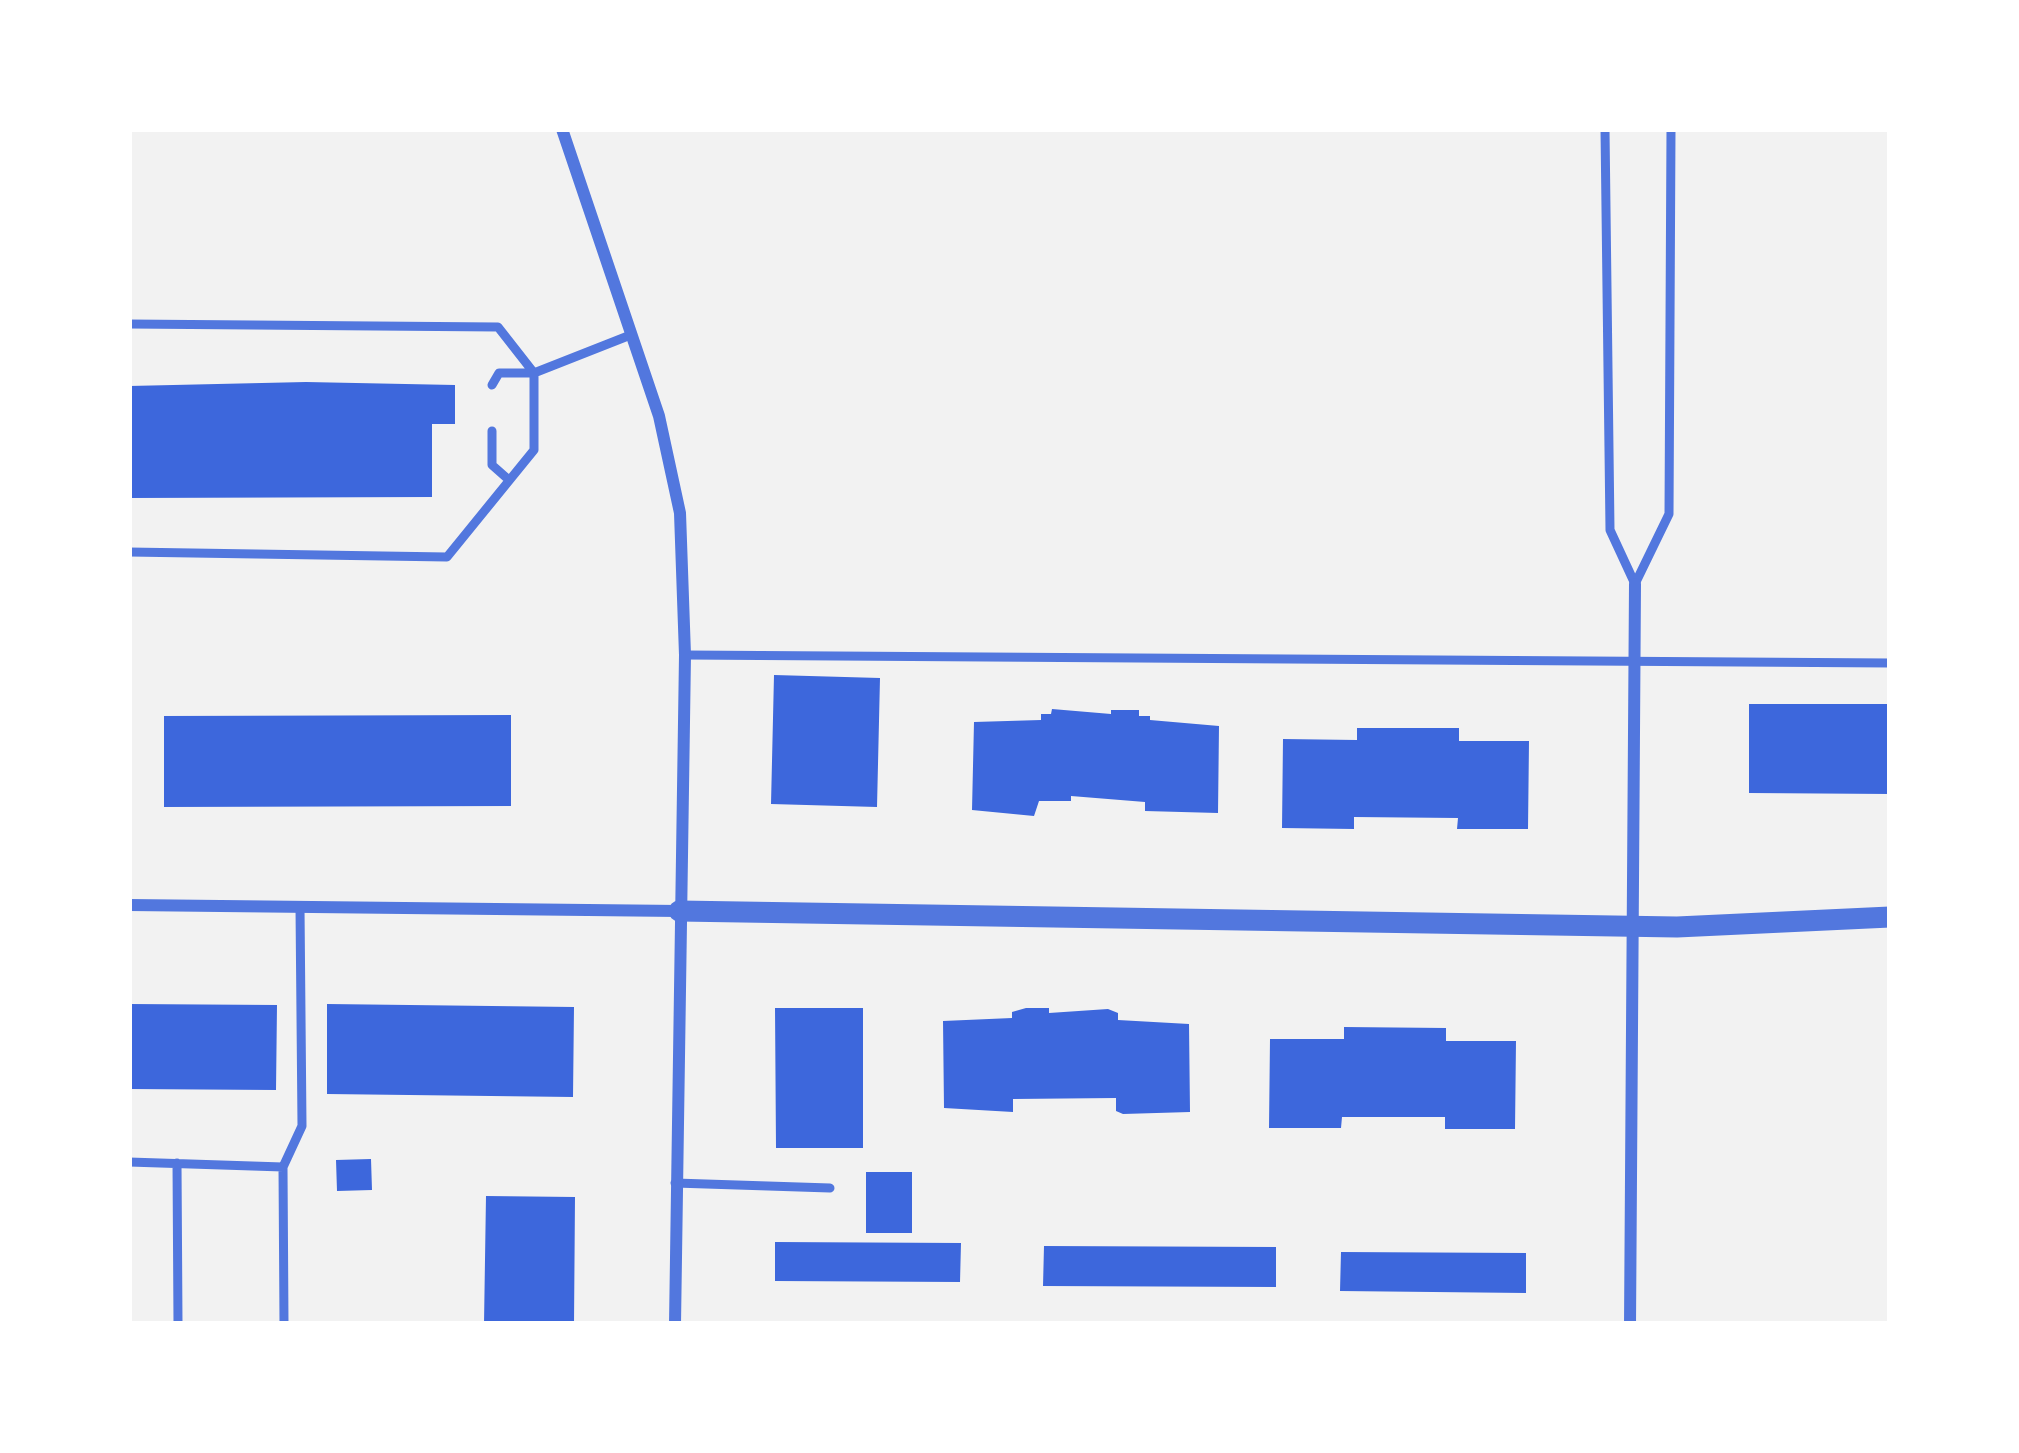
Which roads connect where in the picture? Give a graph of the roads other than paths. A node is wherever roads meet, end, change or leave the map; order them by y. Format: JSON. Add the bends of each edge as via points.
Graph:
{"nodes":[{"id":1,"x":562,"y":129,"type":"edge"},
{"id":2,"x":1604,"y":129,"type":"edge"},
{"id":3,"x":1671,"y":129,"type":"edge"},
{"id":4,"x":129,"y":324,"type":"edge"},
{"id":5,"x":628,"y":336,"type":"junction"},
{"id":6,"x":534,"y":373,"type":"junction"},
{"id":7,"x":492,"y":385,"type":"dead end"},
{"id":8,"x":492,"y":431,"type":"dead end"},
{"id":9,"x":509,"y":480,"type":"junction"},
{"id":10,"x":129,"y":552,"type":"edge"},
{"id":11,"x":1635,"y":584,"type":"junction"},
{"id":12,"x":685,"y":655,"type":"junction"},
{"id":13,"x":1890,"y":663,"type":"edge"},
{"id":14,"x":1634,"y":664,"type":"junction"},
{"id":15,"x":129,"y":904,"type":"edge"},
{"id":16,"x":300,"y":907,"type":"junction"},
{"id":17,"x":679,"y":911,"type":"junction"},
{"id":18,"x":1890,"y":917,"type":"edge"},
{"id":19,"x":1631,"y":926,"type":"junction"},
{"id":20,"x":129,"y":1162,"type":"edge"},
{"id":21,"x":177,"y":1163,"type":"junction"},
{"id":22,"x":283,"y":1167,"type":"junction"},
{"id":23,"x":675,"y":1183,"type":"junction"},
{"id":24,"x":830,"y":1188,"type":"dead end"},
{"id":25,"x":178,"y":1324,"type":"edge"},
{"id":26,"x":284,"y":1324,"type":"edge"},
{"id":27,"x":675,"y":1324,"type":"edge"},
{"id":28,"x":1630,"y":1324,"type":"edge"}],
"edges":[{"from":1,"to":5,"type":"street"},
{"from":2,"to":11,"type":"lane","via":[[1610,530]]},
{"from":3,"to":11,"type":"lane","via":[[1669,514]]},
{"from":4,"to":6,"type":"lane","via":[[498,327]]},
{"from":5,"to":6,"type":"lane"},
{"from":5,"to":12,"type":"street","via":[[659,416],[680,513]]},
{"from":6,"to":7,"type":"lane","via":[[499,373]]},
{"from":6,"to":9,"type":"lane","via":[[534,450]]},
{"from":8,"to":9,"type":"lane","via":[[492,465]]},
{"from":9,"to":10,"type":"lane","via":[[447,557]]},
{"from":11,"to":14,"type":"street"},
{"from":12,"to":14,"type":"lane"},
{"from":12,"to":17,"type":"street"},
{"from":13,"to":14,"type":"lane"},
{"from":14,"to":19,"type":"street"},
{"from":15,"to":16,"type":"street"},
{"from":16,"to":17,"type":"street"},
{"from":16,"to":22,"type":"lane","via":[[302,1126]]},
{"from":17,"to":19,"type":"street"},
{"from":17,"to":23,"type":"street"},
{"from":18,"to":19,"type":"street"},
{"from":19,"to":28,"type":"street"},
{"from":20,"to":21,"type":"lane"},
{"from":21,"to":22,"type":"lane"},
{"from":21,"to":25,"type":"lane"},
{"from":22,"to":26,"type":"lane"},
{"from":23,"to":24,"type":"lane"},
{"from":23,"to":27,"type":"street"}]}
